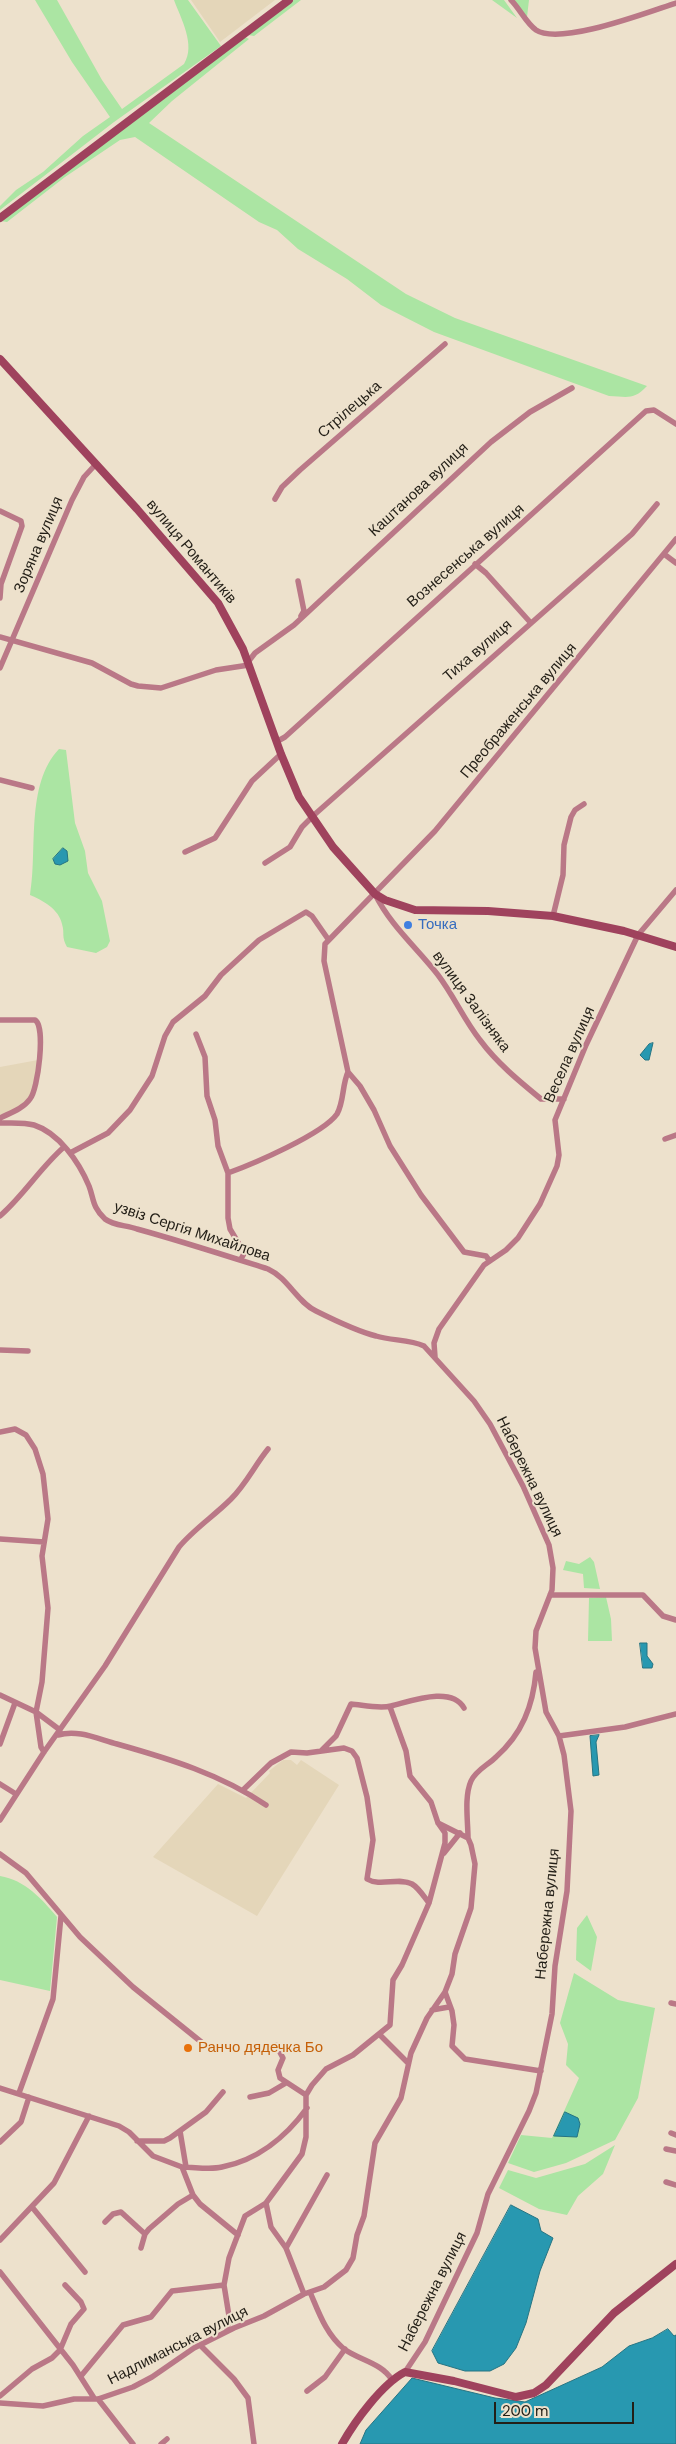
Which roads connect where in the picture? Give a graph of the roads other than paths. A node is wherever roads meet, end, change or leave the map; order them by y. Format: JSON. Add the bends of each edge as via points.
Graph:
{"nodes":[{"id":1,"x":289,"y":0,"type":"edge"},
{"id":2,"x":511,"y":0,"type":"edge"},
{"id":3,"x":676,"y":3,"type":"edge"},
{"id":4,"x":0,"y":218,"type":"edge"},
{"id":5,"x":445,"y":344,"type":"dead end"},
{"id":6,"x":0,"y":359,"type":"edge"},
{"id":7,"x":572,"y":388,"type":"dead end"},
{"id":8,"x":676,"y":424,"type":"edge"},
{"id":9,"x":96,"y":464,"type":"junction"},
{"id":10,"x":275,"y":499,"type":"dead end"},
{"id":11,"x":657,"y":504,"type":"dead end"},
{"id":12,"x":0,"y":511,"type":"edge"},
{"id":13,"x":676,"y":539,"type":"edge"},
{"id":14,"x":664,"y":554,"type":"junction"},
{"id":15,"x":676,"y":563,"type":"edge"},
{"id":16,"x":475,"y":564,"type":"junction"},
{"id":17,"x":298,"y":581,"type":"dead end"},
{"id":18,"x":0,"y":598,"type":"edge"},
{"id":19,"x":300,"y":618,"type":"junction"},
{"id":20,"x":530,"y":622,"type":"junction"},
{"id":21,"x":0,"y":637,"type":"edge"},
{"id":22,"x":10,"y":641,"type":"junction"},
{"id":23,"x":248,"y":663,"type":"junction"},
{"id":24,"x":0,"y":668,"type":"edge"},
{"id":25,"x":276,"y":742,"type":"junction"},
{"id":26,"x":281,"y":754,"type":"junction"},
{"id":27,"x":0,"y":780,"type":"edge"},
{"id":28,"x":32,"y":788,"type":"dead end"},
{"id":29,"x":584,"y":804,"type":"dead end"},
{"id":30,"x":314,"y":815,"type":"junction"},
{"id":31,"x":185,"y":852,"type":"dead end"},
{"id":32,"x":265,"y":863,"type":"dead end"},
{"id":33,"x":676,"y":890,"type":"edge"},
{"id":34,"x":375,"y":894,"type":"junction"},
{"id":35,"x":553,"y":916,"type":"junction"},
{"id":36,"x":638,"y":934,"type":"junction"},
{"id":37,"x":328,"y":939,"type":"junction"},
{"id":38,"x":676,"y":947,"type":"edge"},
{"id":39,"x":0,"y":1020,"type":"edge"},
{"id":40,"x":196,"y":1034,"type":"dead end"},
{"id":41,"x":348,"y":1072,"type":"junction"},
{"id":42,"x":564,"y":1099,"type":"junction"},
{"id":43,"x":0,"y":1118,"type":"edge"},
{"id":44,"x":0,"y":1123,"type":"edge"},
{"id":45,"x":676,"y":1135,"type":"edge"},
{"id":46,"x":665,"y":1139,"type":"dead end"},
{"id":47,"x":64,"y":1147,"type":"junction"},
{"id":48,"x":70,"y":1153,"type":"junction"},
{"id":49,"x":228,"y":1174,"type":"junction"},
{"id":50,"x":0,"y":1216,"type":"edge"},
{"id":51,"x":242,"y":1259,"type":"junction"},
{"id":52,"x":489,"y":1260,"type":"junction"},
{"id":53,"x":434,"y":1343,"type":"junction"},
{"id":54,"x":424,"y":1346,"type":"junction"},
{"id":55,"x":0,"y":1350,"type":"edge"},
{"id":56,"x":28,"y":1351,"type":"dead end"},
{"id":57,"x":436,"y":1359,"type":"junction"},
{"id":58,"x":0,"y":1432,"type":"edge"},
{"id":59,"x":268,"y":1449,"type":"dead end"},
{"id":60,"x":0,"y":1539,"type":"edge"},
{"id":61,"x":44,"y":1542,"type":"junction"},
{"id":62,"x":550,"y":1595,"type":"junction"},
{"id":63,"x":676,"y":1620,"type":"edge"},
{"id":64,"x":538,"y":1668,"type":"junction"},
{"id":65,"x":0,"y":1695,"type":"edge"},
{"id":66,"x":15,"y":1704,"type":"junction"},
{"id":67,"x":390,"y":1706,"type":"junction"},
{"id":68,"x":464,"y":1708,"type":"dead end"},
{"id":69,"x":36,"y":1712,"type":"junction"},
{"id":70,"x":676,"y":1714,"type":"edge"},
{"id":71,"x":59,"y":1732,"type":"junction"},
{"id":72,"x":559,"y":1736,"type":"junction"},
{"id":73,"x":0,"y":1744,"type":"edge"},
{"id":74,"x":321,"y":1751,"type":"junction"},
{"id":75,"x":44,"y":1752,"type":"junction"},
{"id":76,"x":0,"y":1784,"type":"edge"},
{"id":77,"x":243,"y":1790,"type":"junction"},
{"id":78,"x":16,"y":1794,"type":"junction"},
{"id":79,"x":266,"y":1805,"type":"dead end"},
{"id":80,"x":0,"y":1820,"type":"edge"},
{"id":81,"x":438,"y":1823,"type":"junction"},
{"id":82,"x":460,"y":1833,"type":"junction"},
{"id":83,"x":468,"y":1838,"type":"junction"},
{"id":84,"x":0,"y":1854,"type":"edge"},
{"id":85,"x":441,"y":1858,"type":"junction"},
{"id":86,"x":429,"y":1903,"type":"junction"},
{"id":87,"x":61,"y":1916,"type":"junction"},
{"id":88,"x":444,"y":1992,"type":"junction"},
{"id":89,"x":449,"y":2007,"type":"junction"},
{"id":90,"x":432,"y":2010,"type":"junction"},
{"id":91,"x":380,"y":2034,"type":"junction"},
{"id":92,"x":205,"y":2045,"type":"dead end"},
{"id":93,"x":276,"y":2045,"type":"dead end"},
{"id":94,"x":408,"y":2063,"type":"junction"},
{"id":95,"x":541,"y":2071,"type":"junction"},
{"id":96,"x":286,"y":2083,"type":"junction"},
{"id":97,"x":0,"y":2088,"type":"edge"},
{"id":98,"x":223,"y":2092,"type":"dead end"},
{"id":99,"x":19,"y":2093,"type":"junction"},
{"id":100,"x":306,"y":2095,"type":"junction"},
{"id":101,"x":29,"y":2097,"type":"junction"},
{"id":102,"x":250,"y":2097,"type":"dead end"},
{"id":103,"x":307,"y":2108,"type":"junction"},
{"id":104,"x":90,"y":2116,"type":"junction"},
{"id":105,"x":180,"y":2131,"type":"junction"},
{"id":106,"x":137,"y":2141,"type":"junction"},
{"id":107,"x":0,"y":2142,"type":"edge"},
{"id":108,"x":666,"y":2149,"type":"dead end"},
{"id":109,"x":676,"y":2151,"type":"edge"},
{"id":110,"x":184,"y":2167,"type":"junction"},
{"id":111,"x":327,"y":2175,"type":"dead end"},
{"id":112,"x":666,"y":2182,"type":"dead end"},
{"id":113,"x":676,"y":2185,"type":"edge"},
{"id":114,"x":193,"y":2195,"type":"junction"},
{"id":115,"x":266,"y":2202,"type":"junction"},
{"id":116,"x":32,"y":2207,"type":"junction"},
{"id":117,"x":105,"y":2222,"type":"dead end"},
{"id":118,"x":145,"y":2234,"type":"junction"},
{"id":119,"x":238,"y":2234,"type":"junction"},
{"id":120,"x":0,"y":2240,"type":"edge"},
{"id":121,"x":141,"y":2248,"type":"dead end"},
{"id":122,"x":286,"y":2248,"type":"junction"},
{"id":123,"x":676,"y":2264,"type":"edge"},
{"id":124,"x":0,"y":2272,"type":"edge"},
{"id":125,"x":85,"y":2272,"type":"dead end"},
{"id":126,"x":65,"y":2285,"type":"dead end"},
{"id":127,"x":224,"y":2285,"type":"junction"},
{"id":128,"x":307,"y":2293,"type":"junction"},
{"id":129,"x":227,"y":2331,"type":"junction"},
{"id":130,"x":200,"y":2345,"type":"junction"},
{"id":131,"x":345,"y":2349,"type":"junction"},
{"id":132,"x":60,"y":2350,"type":"junction"},
{"id":133,"x":405,"y":2372,"type":"junction"},
{"id":134,"x":80,"y":2376,"type":"junction"},
{"id":135,"x":392,"y":2380,"type":"junction"},
{"id":136,"x":307,"y":2391,"type":"dead end"},
{"id":137,"x":0,"y":2396,"type":"edge"},
{"id":138,"x":96,"y":2398,"type":"junction"},
{"id":139,"x":0,"y":2403,"type":"edge"},
{"id":140,"x":168,"y":2439,"type":"dead end"},
{"id":141,"x":133,"y":2444,"type":"edge"},
{"id":142,"x":161,"y":2444,"type":"edge"},
{"id":143,"x":254,"y":2444,"type":"edge"},
{"id":144,"x":342,"y":2444,"type":"edge"}],
"edges":[{"from":1,"to":4,"type":"street"},
{"from":2,"to":3,"type":"street","via":[[537,30],[554,34],[593,28]]},
{"from":5,"to":10,"type":"street","name":"Стрілецька","via":[[300,470],[282,487]]},
{"from":6,"to":9,"type":"street","name":"вулиця Романтиків"},
{"from":7,"to":19,"type":"street","name":"Каштанова вулиця","via":[[530,412],[491,442]]},
{"from":8,"to":16,"type":"street","name":"Вознесенська вулиця","via":[[654,410],[646,411]]},
{"from":9,"to":22,"type":"street","name":"Зоряна вулиця","via":[[84,477],[72,500]]},
{"from":9,"to":23,"type":"street","name":"вулиця Романтиків","via":[[218,602]]},
{"from":11,"to":20,"type":"street","name":"Тиха вулиця","via":[[632,534]]},
{"from":12,"to":18,"type":"street","via":[[22,521],[1,584]]},
{"from":13,"to":14,"type":"street","name":"Преображенська вулиця"},
{"from":14,"to":15,"type":"street"},
{"from":14,"to":34,"type":"street","name":"Преображенська вулиця","via":[[435,831]]},
{"from":16,"to":20,"type":"street"},
{"from":16,"to":25,"type":"street","name":"Вознесенська вулиця"},
{"from":17,"to":19,"type":"street","via":[[304,611]]},
{"from":19,"to":23,"type":"street","name":"Каштанова вулиця","via":[[255,653]]},
{"from":20,"to":30,"type":"street","name":"Тиха вулиця"},
{"from":21,"to":22,"type":"street"},
{"from":22,"to":23,"type":"street","via":[[92,663],[138,686],[161,688]]},
{"from":22,"to":24,"type":"street","name":"Зоряна вулиця"},
{"from":23,"to":25,"type":"street","name":"вулиця Романтиків"},
{"from":25,"to":26,"type":"street","name":"вулиця Романтиків"},
{"from":26,"to":30,"type":"street","name":"вулиця Романтиків","via":[[299,797]]},
{"from":26,"to":31,"type":"street","via":[[252,781],[215,838]]},
{"from":27,"to":28,"type":"street"},
{"from":29,"to":35,"type":"street","via":[[571,816],[564,845],[563,875]]},
{"from":30,"to":32,"type":"street","name":"Тиха вулиця","via":[[290,846]]},
{"from":30,"to":34,"type":"street","name":"вулиця Романтиків","via":[[333,847]]},
{"from":33,"to":36,"type":"street","name":"Весела вулиця"},
{"from":34,"to":35,"type":"street","via":[[415,910]]},
{"from":34,"to":37,"type":"street","name":"Преображенська вулиця"},
{"from":34,"to":42,"type":"street","name":"вулиця Залізняка","via":[[395,926],[440,977],[494,1058],[541,1099]]},
{"from":35,"to":36,"type":"street"},
{"from":36,"to":38,"type":"street"},
{"from":36,"to":42,"type":"street","name":"Весела вулиця"},
{"from":37,"to":41,"type":"street","via":[[324,961]]},
{"from":37,"to":48,"type":"street","via":[[306,912],[259,940],[221,975],[205,996],[173,1022],[152,1076],[130,1110],[108,1133]]},
{"from":39,"to":43,"type":"street","via":[[38,1021],[39,1072],[33,1095],[24,1106]]},
{"from":40,"to":49,"type":"street","via":[[204,1057],[206,1096]]},
{"from":41,"to":49,"type":"street","via":[[337,1115],[293,1144]]},
{"from":41,"to":52,"type":"street","via":[[360,1086],[390,1146],[420,1195],[464,1252],[486,1256]]},
{"from":42,"to":52,"type":"street","name":"Весела вулиця","via":[[555,1120],[559,1147],[557,1166],[540,1204],[518,1238]]},
{"from":44,"to":47,"type":"street","name":"узвіз Сергія Михайлова","via":[[34,1125]]},
{"from":45,"to":46,"type":"street"},
{"from":47,"to":48,"type":"street","name":"узвіз Сергія Михайлова"},
{"from":47,"to":50,"type":"street"},
{"from":48,"to":51,"type":"street","name":"узвіз Сергія Михайлова","via":[[90,1187],[92,1202],[105,1219]]},
{"from":49,"to":51,"type":"street","via":[[228,1218],[234,1237],[246,1250]]},
{"from":51,"to":54,"type":"street","name":"узвіз Сергія Михайлова","via":[[276,1273],[316,1312],[366,1333]]},
{"from":52,"to":53,"type":"street","name":"Весела вулиця","via":[[439,1329]]},
{"from":53,"to":54,"type":"street"},
{"from":53,"to":57,"type":"street"},
{"from":54,"to":57,"type":"street","name":"Набережна вулиця"},
{"from":55,"to":56,"type":"street"},
{"from":57,"to":62,"type":"street","name":"Набережна вулиця","via":[[480,1409],[523,1486],[552,1556]]},
{"from":58,"to":61,"type":"street","via":[[20,1431],[36,1449],[43,1474],[48,1519]]},
{"from":59,"to":71,"type":"street","via":[[232,1498],[179,1547],[105,1666]]},
{"from":60,"to":61,"type":"street"},
{"from":61,"to":69,"type":"street","via":[[42,1556],[48,1608],[42,1682]]},
{"from":62,"to":63,"type":"street","via":[[642,1594],[663,1616]]},
{"from":62,"to":64,"type":"street","name":"Набережна вулиця","via":[[536,1631]]},
{"from":64,"to":72,"type":"street","name":"Набережна вулиця","via":[[546,1712]]},
{"from":64,"to":83,"type":"street","name":"Надлиманська вулиця","via":[[531,1706],[522,1727],[510,1744],[478,1771],[471,1782]]},
{"from":65,"to":66,"type":"street"},
{"from":66,"to":69,"type":"street"},
{"from":66,"to":73,"type":"street"},
{"from":67,"to":68,"type":"street","via":[[430,1697],[455,1699]]},
{"from":67,"to":74,"type":"street","via":[[351,1704],[336,1736]]},
{"from":67,"to":81,"type":"street","via":[[406,1751],[410,1776],[431,1802]]},
{"from":69,"to":71,"type":"street"},
{"from":69,"to":75,"type":"street"},
{"from":70,"to":72,"type":"street","via":[[625,1727]]},
{"from":71,"to":75,"type":"street"},
{"from":71,"to":77,"type":"street","via":[[77,1732],[180,1761]]},
{"from":72,"to":95,"type":"street","name":"Набережна вулиця","via":[[571,1806],[567,1890],[554,1970],[552,2014]]},
{"from":74,"to":77,"type":"street","via":[[291,1752],[280,1757]]},
{"from":74,"to":86,"type":"street","via":[[348,1749],[356,1758],[367,1797],[372,1840],[368,1879],[412,1884]]},
{"from":75,"to":78,"type":"street"},
{"from":76,"to":78,"type":"street"},
{"from":77,"to":79,"type":"street"},
{"from":78,"to":80,"type":"street"},
{"from":81,"to":82,"type":"street"},
{"from":81,"to":85,"type":"street","via":[[445,1833]]},
{"from":82,"to":83,"type":"street"},
{"from":82,"to":85,"type":"street"},
{"from":83,"to":88,"type":"street","name":"Надлиманська вулиця","via":[[475,1864],[471,1908]]},
{"from":84,"to":87,"type":"street","via":[[26,1873]]},
{"from":85,"to":86,"type":"street"},
{"from":86,"to":91,"type":"street","via":[[393,1980],[390,2025]]},
{"from":87,"to":92,"type":"street","via":[[133,1987]]},
{"from":87,"to":99,"type":"street","via":[[53,1999]]},
{"from":88,"to":89,"type":"street"},
{"from":88,"to":90,"type":"street","name":"Надлиманська вулиця"},
{"from":89,"to":90,"type":"street"},
{"from":89,"to":95,"type":"street","via":[[454,2025],[452,2046],[465,2059]]},
{"from":90,"to":94,"type":"street","name":"Надлиманська вулиця"},
{"from":91,"to":94,"type":"street"},
{"from":91,"to":100,"type":"street","via":[[353,2055],[326,2069]]},
{"from":93,"to":96,"type":"street","via":[[283,2058],[278,2074]]},
{"from":94,"to":128,"type":"street","name":"Надлиманська вулиця","via":[[401,2098],[374,2143],[357,2249],[334,2281]]},
{"from":95,"to":133,"type":"street","name":"Набережна вулиця","via":[[529,2111],[488,2194],[477,2233],[424,2342]]},
{"from":96,"to":100,"type":"street"},
{"from":96,"to":102,"type":"street","via":[[269,2093]]},
{"from":97,"to":99,"type":"street"},
{"from":98,"to":105,"type":"street","via":[[206,2112]]},
{"from":99,"to":101,"type":"street"},
{"from":100,"to":103,"type":"street"},
{"from":101,"to":104,"type":"street"},
{"from":101,"to":107,"type":"street","via":[[21,2122]]},
{"from":103,"to":110,"type":"street","via":[[276,2143],[250,2157],[221,2167]]},
{"from":103,"to":115,"type":"street","via":[[302,2154]]},
{"from":104,"to":106,"type":"street","via":[[124,2128]]},
{"from":104,"to":116,"type":"street","via":[[57,2178]]},
{"from":105,"to":106,"type":"street","via":[[164,2141]]},
{"from":105,"to":110,"type":"street"},
{"from":106,"to":110,"type":"street","via":[[153,2156]]},
{"from":108,"to":109,"type":"street"},
{"from":110,"to":114,"type":"street"},
{"from":111,"to":122,"type":"street"},
{"from":112,"to":113,"type":"street"},
{"from":114,"to":118,"type":"street"},
{"from":114,"to":119,"type":"street"},
{"from":115,"to":119,"type":"street","via":[[247,2214]]},
{"from":115,"to":122,"type":"street","via":[[271,2227]]},
{"from":116,"to":120,"type":"street"},
{"from":116,"to":125,"type":"street"},
{"from":117,"to":118,"type":"street","via":[[113,2214],[121,2212]]},
{"from":118,"to":121,"type":"street"},
{"from":119,"to":127,"type":"street"},
{"from":122,"to":128,"type":"street"},
{"from":123,"to":133,"type":"street","via":[[614,2312],[546,2385],[534,2393],[516,2397]]},
{"from":124,"to":132,"type":"street"},
{"from":126,"to":132,"type":"street","via":[[84,2308],[71,2324]]},
{"from":127,"to":129,"type":"street","via":[[229,2316]]},
{"from":127,"to":134,"type":"street","via":[[172,2291],[151,2317],[123,2326]]},
{"from":128,"to":129,"type":"street","name":"Надлиманська вулиця"},
{"from":128,"to":131,"type":"street","via":[[326,2328]]},
{"from":129,"to":130,"type":"street","name":"Надлиманська вулиця"},
{"from":130,"to":138,"type":"street","name":"Надлиманська вулиця","via":[[133,2387]]},
{"from":130,"to":143,"type":"street","via":[[248,2398]]},
{"from":131,"to":135,"type":"street","via":[[388,2372]]},
{"from":131,"to":136,"type":"street","via":[[325,2376]]},
{"from":132,"to":134,"type":"street"},
{"from":132,"to":137,"type":"street"},
{"from":133,"to":135,"type":"street"},
{"from":134,"to":138,"type":"street"},
{"from":135,"to":144,"type":"street"},
{"from":138,"to":139,"type":"street","name":"Надлиманська вулиця","via":[[43,2406]]},
{"from":138,"to":141,"type":"street"},
{"from":140,"to":142,"type":"street"}]}
